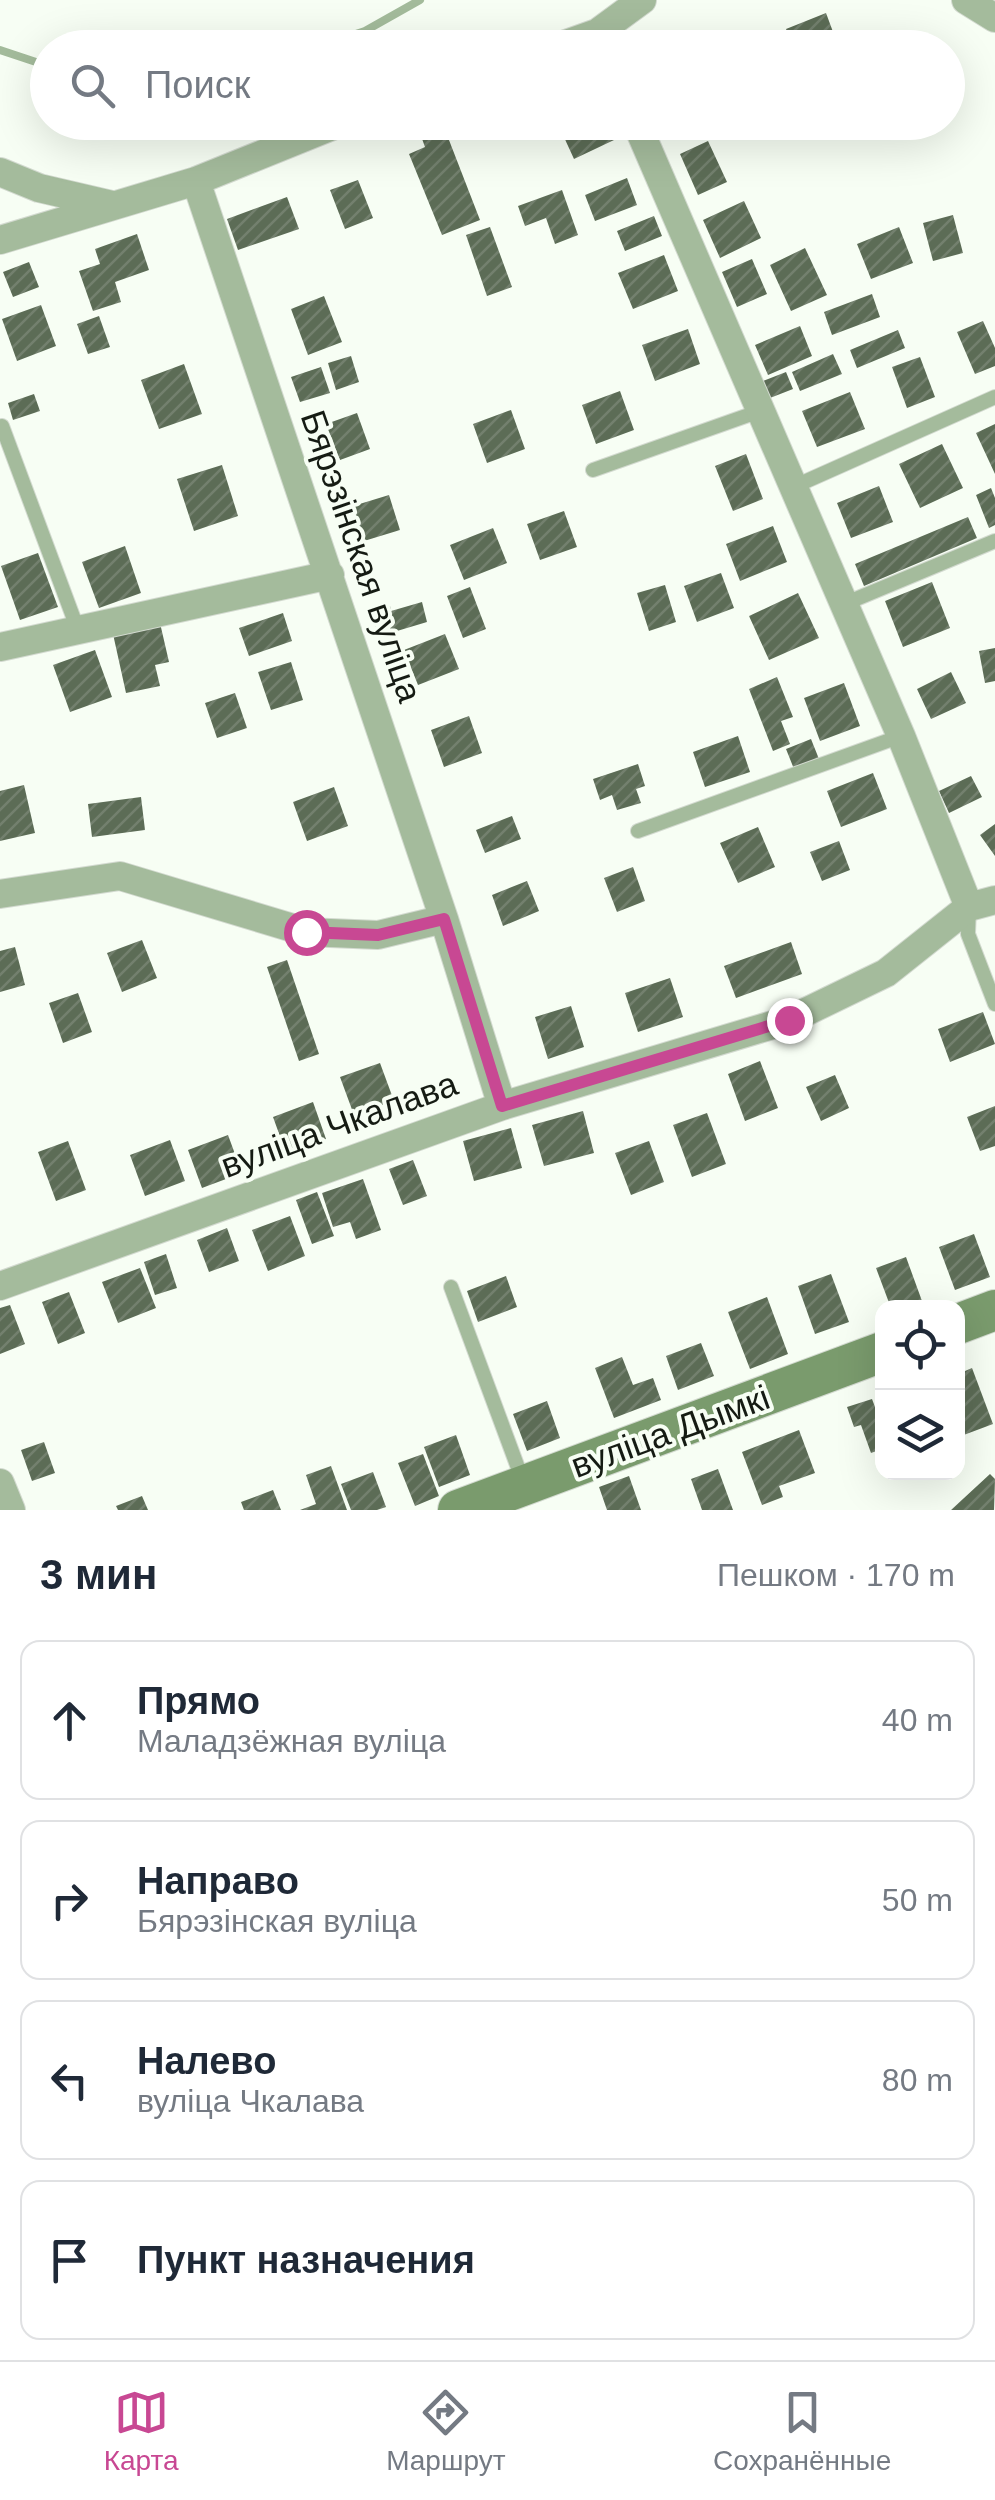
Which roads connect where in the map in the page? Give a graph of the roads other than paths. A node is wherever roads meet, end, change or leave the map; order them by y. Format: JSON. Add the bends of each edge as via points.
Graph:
{"nodes":[{"id":1,"x":642,"y":0,"type":"edge"},
{"id":2,"x":966,"y":0,"type":"edge"},
{"id":3,"x":995,"y":18,"type":"edge"},
{"id":4,"x":610,"y":30,"type":"edge"},
{"id":5,"x":297,"y":140,"type":"edge"},
{"id":6,"x":644,"y":140,"type":"edge"},
{"id":7,"x":0,"y":172,"type":"edge"},
{"id":8,"x":196,"y":181,"type":"junction"},
{"id":9,"x":114,"y":205,"type":"junction"},
{"id":10,"x":0,"y":240,"type":"edge"},
{"id":11,"x":995,"y":397,"type":"edge"},
{"id":12,"x":760,"y":410,"type":"junction"},
{"id":13,"x":2,"y":426,"type":"edge"},
{"id":14,"x":593,"y":470,"type":"dead end"},
{"id":15,"x":793,"y":486,"type":"junction"},
{"id":16,"x":995,"y":541,"type":"edge"},
{"id":17,"x":330,"y":576,"type":"junction"},
{"id":18,"x":844,"y":604,"type":"junction"},
{"id":19,"x":78,"y":630,"type":"junction"},
{"id":20,"x":0,"y":647,"type":"edge"},
{"id":21,"x":900,"y":736,"type":"junction"},
{"id":22,"x":638,"y":831,"type":"dead end"},
{"id":23,"x":0,"y":894,"type":"edge"},
{"id":24,"x":982,"y":904,"type":"edge"},
{"id":25,"x":444,"y":919,"type":"junction"},
{"id":26,"x":995,"y":1004,"type":"edge"},
{"id":27,"x":502,"y":1106,"type":"junction"},
{"id":28,"x":0,"y":1286,"type":"edge"},
{"id":29,"x":451,"y":1286,"type":"dead end"},
{"id":30,"x":995,"y":1310,"type":"edge"},
{"id":31,"x":965,"y":1321,"type":"edge"},
{"id":32,"x":875,"y":1355,"type":"edge"},
{"id":33,"x":0,"y":1483,"type":"edge"},
{"id":34,"x":524,"y":1485,"type":"junction"},
{"id":35,"x":11,"y":1510,"type":"edge"},
{"id":36,"x":458,"y":1510,"type":"edge"}],
"edges":[{"from":1,"to":4,"type":"street"},
{"from":2,"to":3,"type":"street"},
{"from":5,"to":8,"type":"street"},
{"from":6,"to":12,"type":"street"},
{"from":7,"to":9,"type":"street"},
{"from":8,"to":9,"type":"street"},
{"from":8,"to":17,"type":"street","name":"Бярэзінская вуліца"},
{"from":9,"to":10,"type":"street"},
{"from":11,"to":15,"type":"lane"},
{"from":12,"to":14,"type":"lane"},
{"from":12,"to":15,"type":"street"},
{"from":13,"to":19,"type":"lane"},
{"from":15,"to":18,"type":"street"},
{"from":16,"to":18,"type":"lane"},
{"from":17,"to":19,"type":"street"},
{"from":17,"to":25,"type":"street","name":"Бярэзінская вуліца"},
{"from":18,"to":21,"type":"street"},
{"from":19,"to":20,"type":"street"},
{"from":21,"to":22,"type":"lane"},
{"from":21,"to":24,"type":"street"},
{"from":23,"to":25,"type":"street","via":[[120,876],[306,932],[378,935]]},
{"from":24,"to":26,"type":"lane","via":[[968,934]]},
{"from":24,"to":27,"type":"street","name":"вуліца Чкалава","via":[[886,973],[789,1020]]},
{"from":25,"to":27,"type":"street","name":"Бярэзінская вуліца"},
{"from":27,"to":28,"type":"street","name":"вуліца Чкалава"},
{"from":29,"to":34,"type":"lane"},
{"from":30,"to":31,"type":"main road"},
{"from":32,"to":34,"type":"main road","name":"вуліца Дымкі"},
{"from":33,"to":35,"type":"street"},
{"from":34,"to":36,"type":"main road","name":"вуліца Дымкі"}]}
